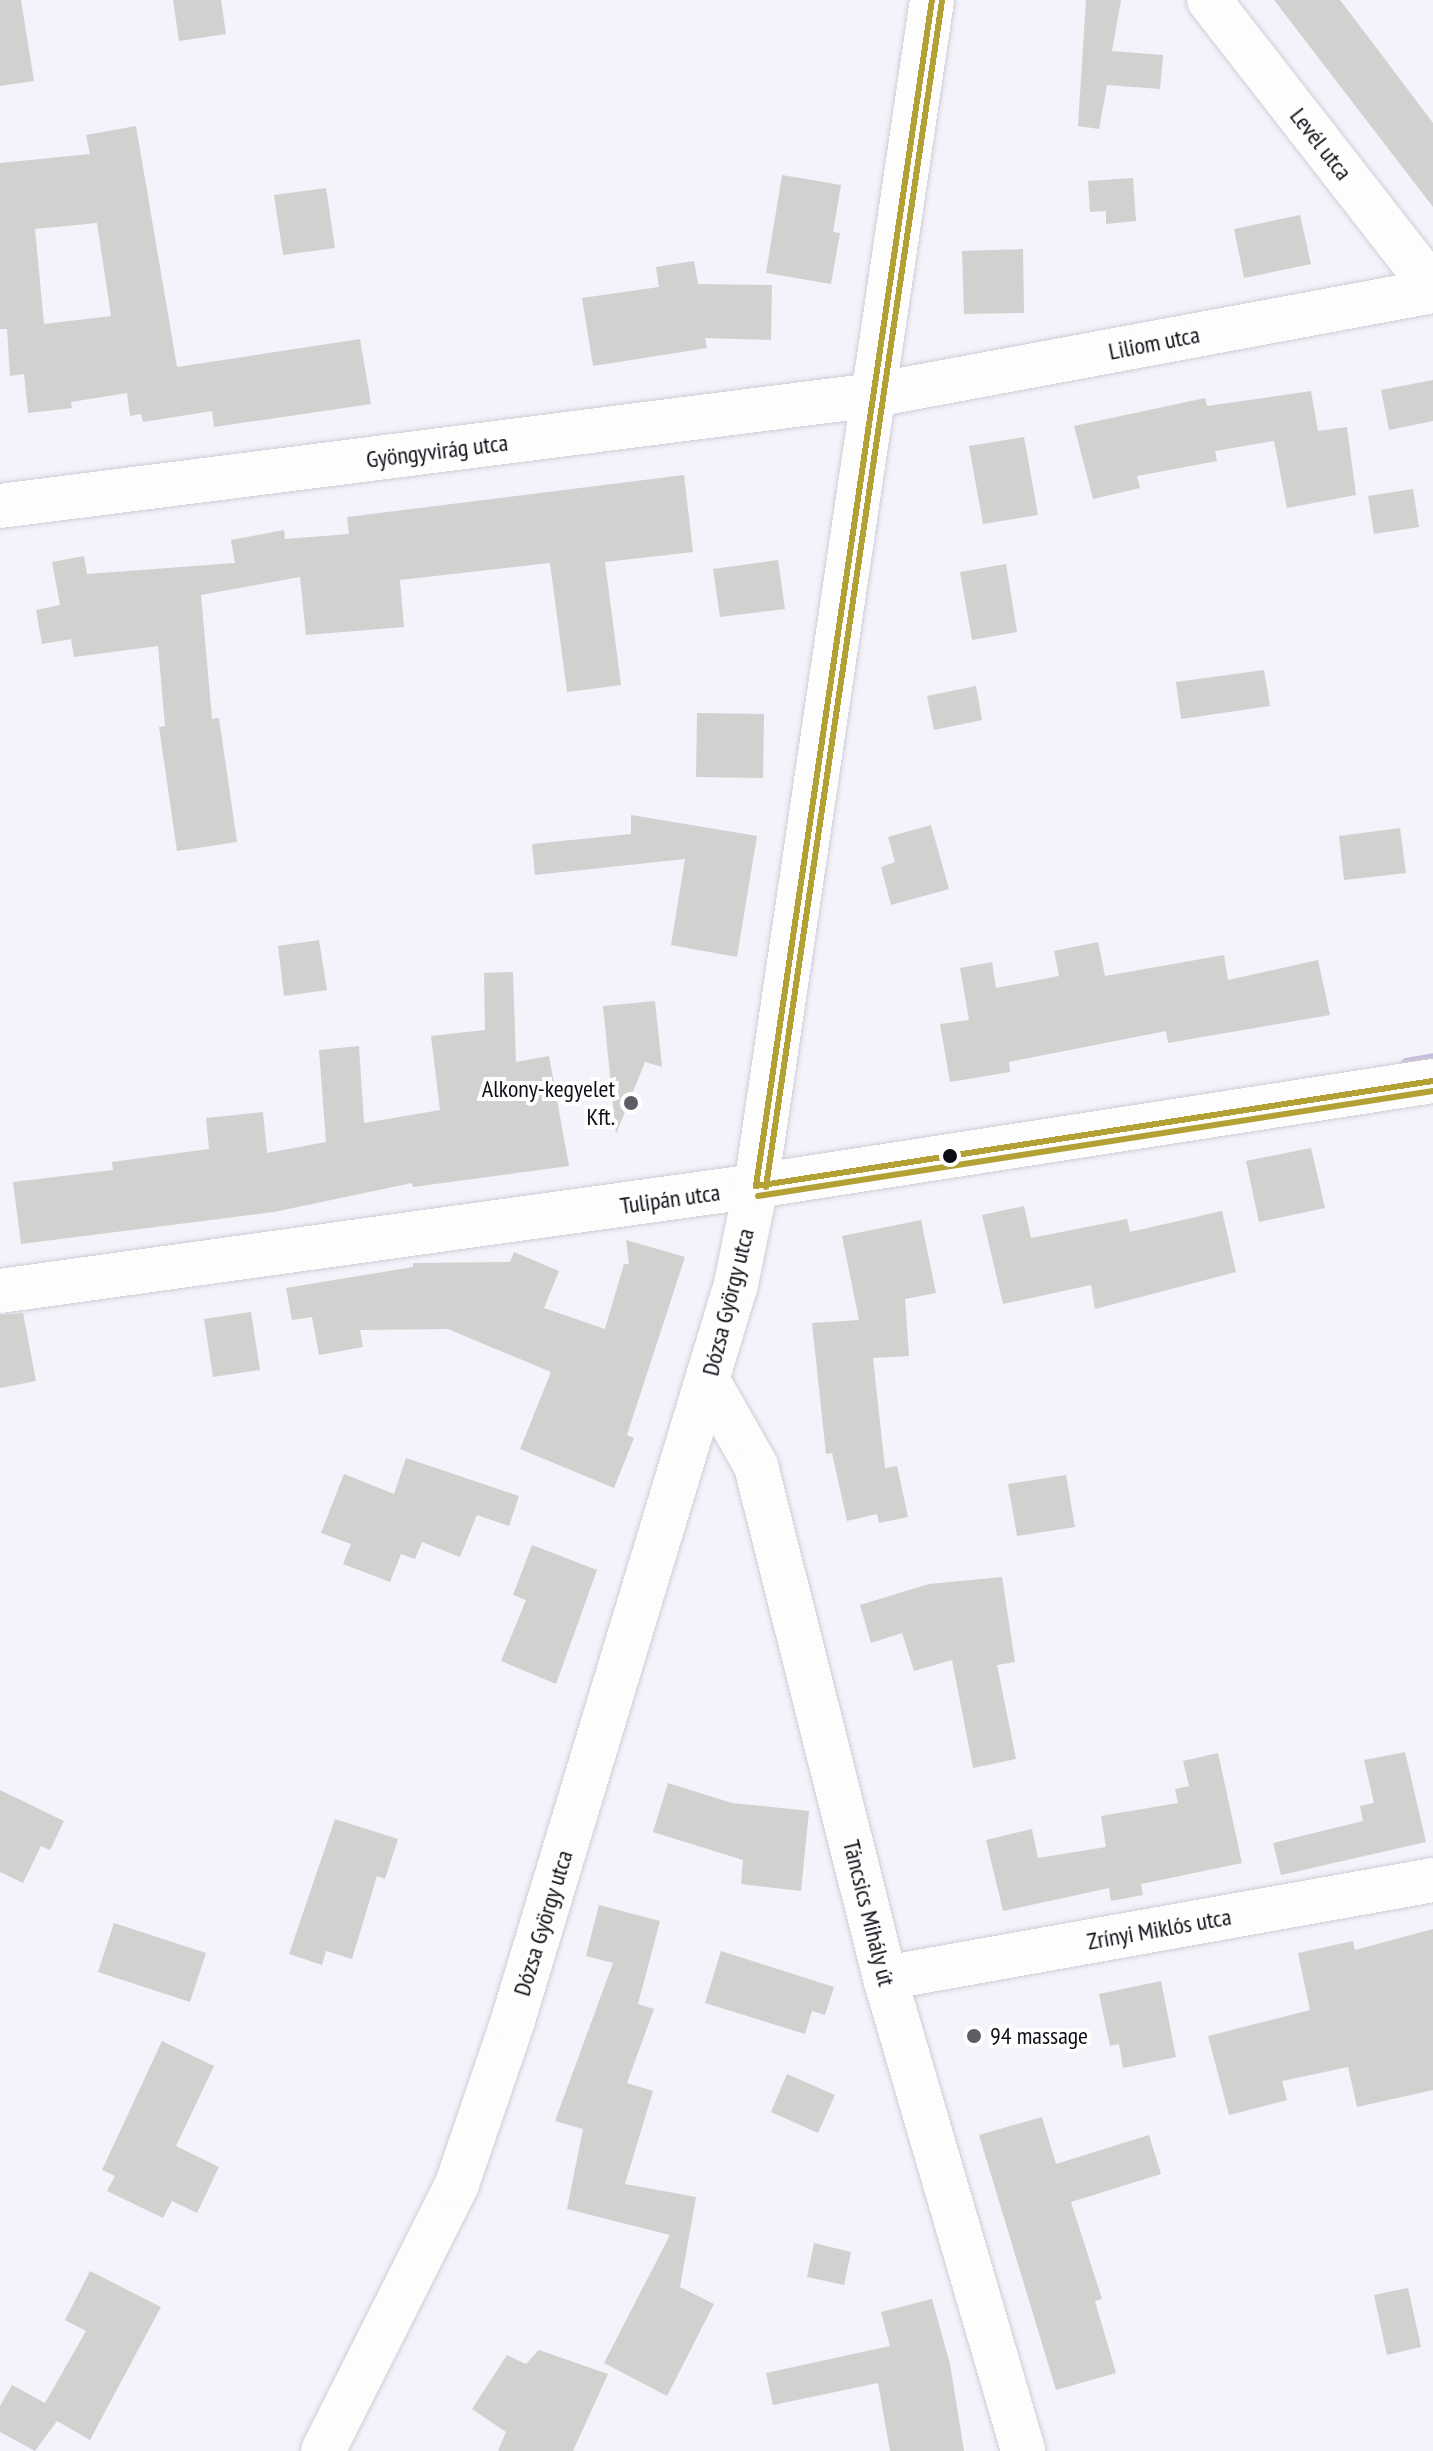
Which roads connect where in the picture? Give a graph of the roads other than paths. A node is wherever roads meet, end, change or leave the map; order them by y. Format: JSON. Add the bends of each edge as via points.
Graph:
{"nodes":[{"id":1,"x":932,"y":0,"type":"edge"},
{"id":2,"x":1209,"y":0,"type":"edge"},
{"id":3,"x":1433,"y":289,"type":"edge"},
{"id":4,"x":874,"y":395,"type":"junction"},
{"id":5,"x":0,"y":506,"type":"edge"},
{"id":6,"x":1433,"y":1081,"type":"edge"},
{"id":7,"x":756,"y":1186,"type":"junction"},
{"id":8,"x":0,"y":1291,"type":"edge"},
{"id":9,"x":708,"y":1381,"type":"junction"},
{"id":10,"x":1433,"y":1880,"type":"edge"},
{"id":11,"x":885,"y":1978,"type":"junction"},
{"id":12,"x":323,"y":2451,"type":"edge"},
{"id":13,"x":1023,"y":2451,"type":"edge"}],
"edges":[{"from":1,"to":4,"type":"street","name":"Dózsa György utca"},
{"from":2,"to":3,"type":"street","name":"Levél utca"},
{"from":3,"to":4,"type":"street","name":"Liliom utca"},
{"from":4,"to":5,"type":"street","name":"Gyöngyvirág utca"},
{"from":4,"to":7,"type":"street","name":"Dózsa György utca"},
{"from":6,"to":7,"type":"street","name":"Tulipán utca"},
{"from":7,"to":8,"type":"street","name":"Tulipán utca"},
{"from":7,"to":9,"type":"street","name":"Dózsa György utca","via":[[736,1284]]},
{"from":9,"to":11,"type":"street","name":"Táncsics Mihály út","via":[[756,1466]]},
{"from":9,"to":12,"type":"street","name":"Dózsa György utca","via":[[513,2020],[457,2184]]},
{"from":10,"to":11,"type":"street","name":"Zrínyi Miklós utca"},
{"from":11,"to":13,"type":"street","name":"Táncsics Mihály út"}]}
